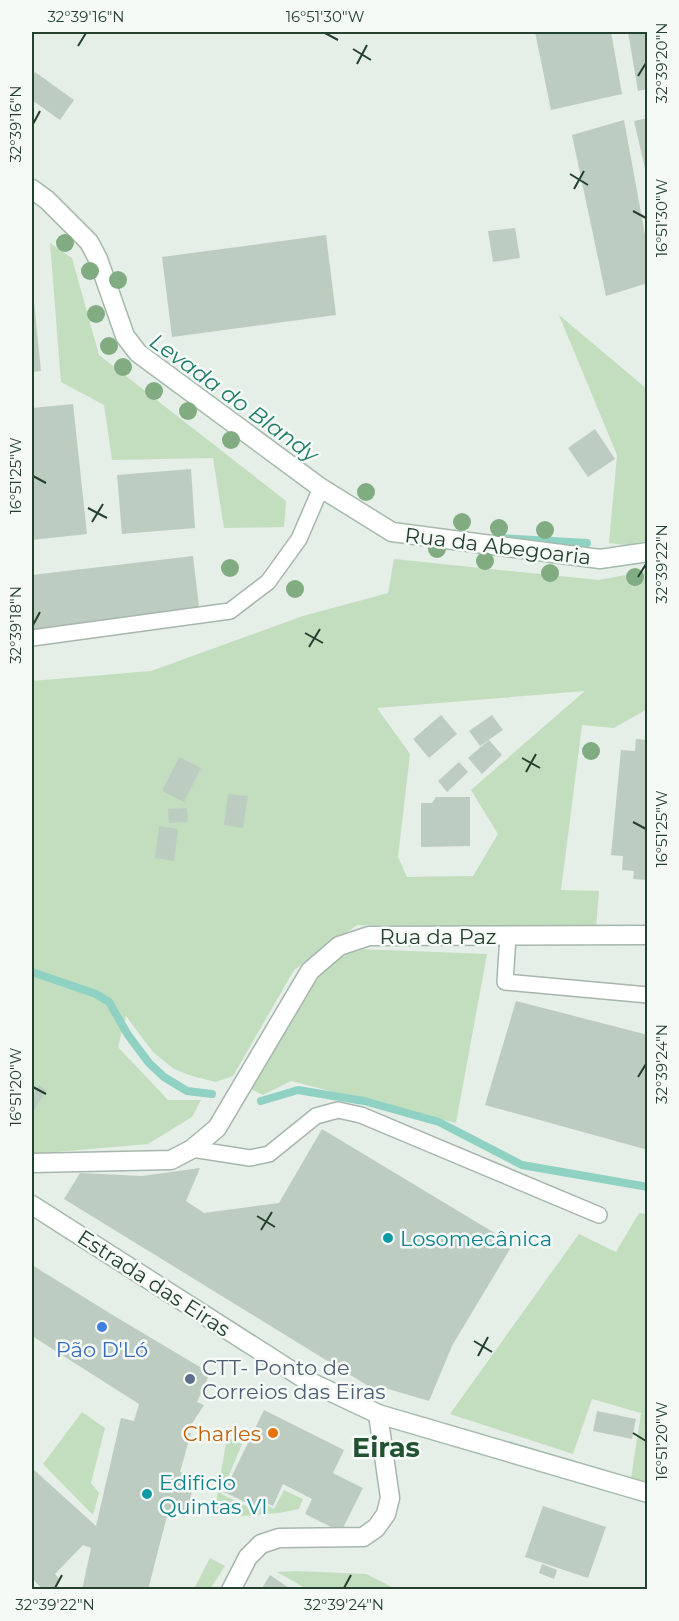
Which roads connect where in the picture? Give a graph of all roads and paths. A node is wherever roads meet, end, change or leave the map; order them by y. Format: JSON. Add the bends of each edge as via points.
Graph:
{"nodes":[{"id":1,"x":32,"y":189,"type":"edge"},
{"id":2,"x":321,"y":488,"type":"junction"},
{"id":3,"x":648,"y":552,"type":"edge"},
{"id":4,"x":32,"y":638,"type":"edge"},
{"id":5,"x":648,"y":935,"type":"edge"},
{"id":6,"x":508,"y":936,"type":"junction"},
{"id":7,"x":648,"y":995,"type":"edge"},
{"id":8,"x":192,"y":1149,"type":"junction"},
{"id":9,"x":32,"y":1163,"type":"edge"},
{"id":10,"x":32,"y":1205,"type":"edge"},
{"id":11,"x":599,"y":1215,"type":"dead end"},
{"id":12,"x":378,"y":1414,"type":"junction"},
{"id":13,"x":648,"y":1492,"type":"edge"},
{"id":14,"x":231,"y":1590,"type":"edge"}],
"edges":[{"from":1,"to":2,"type":"street","name":"Rua da Abegoaria","via":[[89,242],[124,336],[138,352]]},
{"from":2,"to":3,"type":"street","name":"Rua da Abegoaria","via":[[392,532],[600,559]]},
{"from":2,"to":4,"type":"lane","via":[[299,539],[268,582],[230,611]]},
{"from":5,"to":6,"type":"street","name":"Rua da Paz"},
{"from":6,"to":7,"type":"lane","via":[[505,982]]},
{"from":6,"to":8,"type":"street","name":"Rua da Paz","via":[[369,936],[339,946],[310,971],[217,1128]]},
{"from":8,"to":9,"type":"street","name":"Rua da Paz","via":[[171,1160]]},
{"from":8,"to":11,"type":"lane","via":[[250,1158],[269,1154],[316,1116],[338,1110],[361,1115]]},
{"from":10,"to":12,"type":"street","name":"Estrada das Eiras","via":[[306,1380]]},
{"from":12,"to":13,"type":"street","name":"Estrada das Eiras"},
{"from":12,"to":14,"type":"street","via":[[390,1498],[386,1514],[376,1528],[363,1538],[279,1538],[261,1544],[248,1557]]}]}
